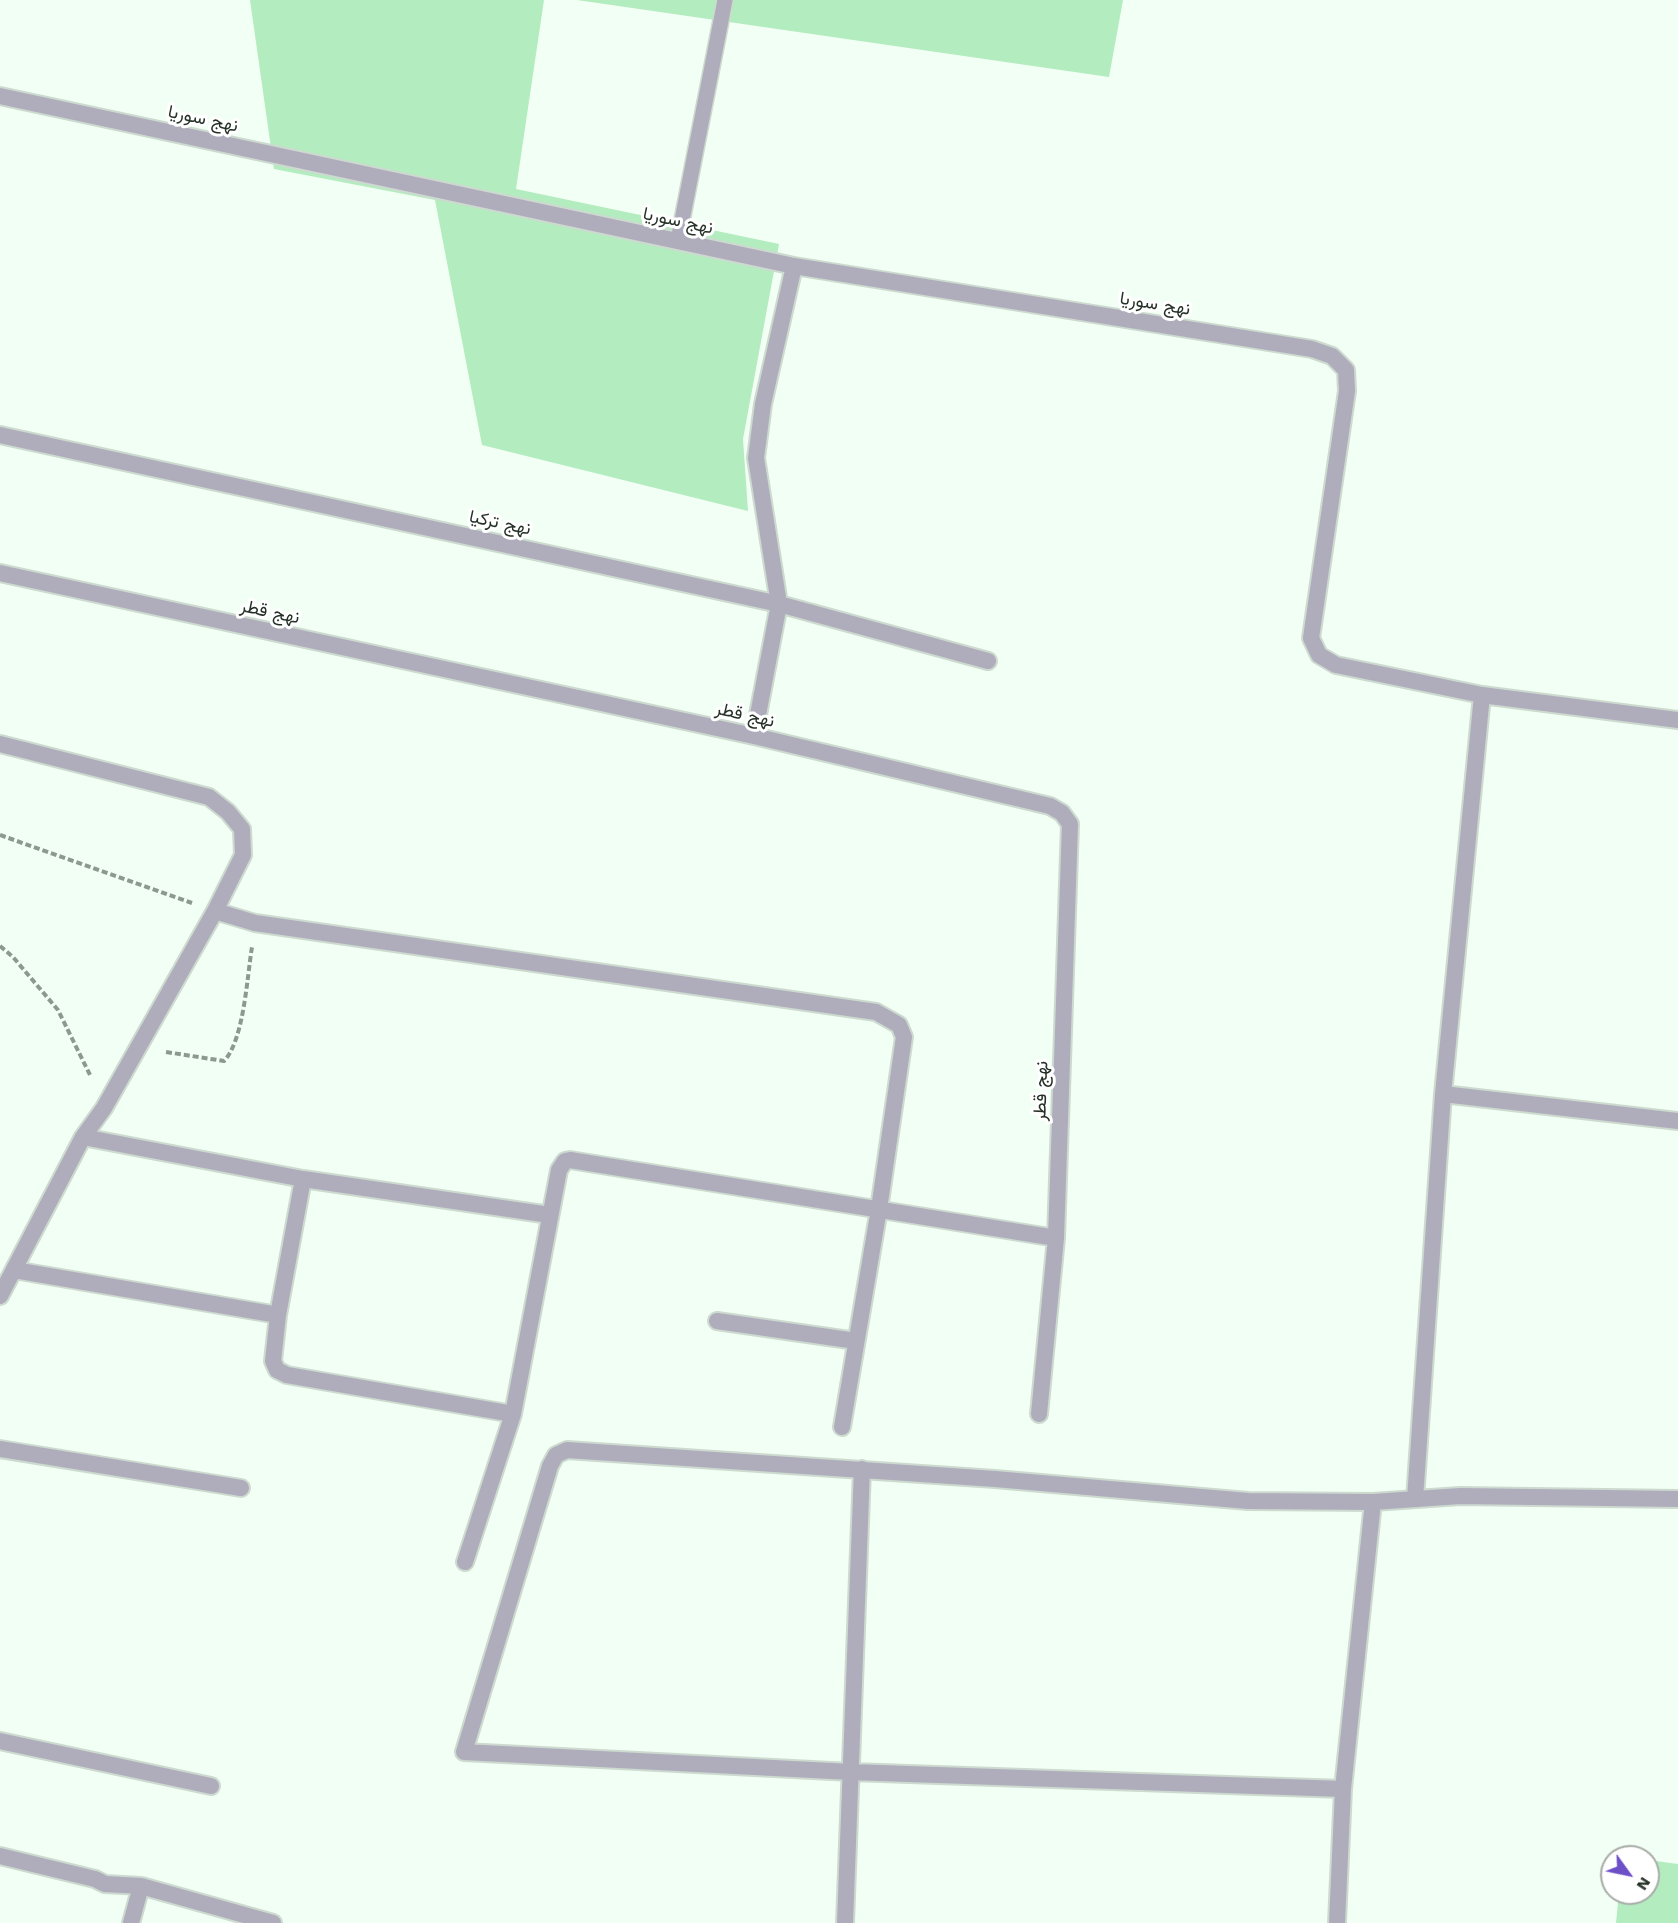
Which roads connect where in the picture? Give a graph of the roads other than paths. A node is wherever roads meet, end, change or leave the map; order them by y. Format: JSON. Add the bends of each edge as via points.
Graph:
{"nodes":[{"id":1,"x":725,"y":0,"type":"edge"},
{"id":2,"x":0,"y":96,"type":"edge"},
{"id":3,"x":678,"y":241,"type":"junction"},
{"id":4,"x":794,"y":266,"type":"junction"},
{"id":5,"x":0,"y":435,"type":"edge"},
{"id":6,"x":0,"y":573,"type":"edge"},
{"id":7,"x":779,"y":604,"type":"junction"},
{"id":8,"x":988,"y":661,"type":"dead end"},
{"id":9,"x":1482,"y":695,"type":"junction"},
{"id":10,"x":1678,"y":720,"type":"edge"},
{"id":11,"x":754,"y":736,"type":"junction"},
{"id":12,"x":0,"y":744,"type":"edge"},
{"id":13,"x":215,"y":911,"type":"junction"},
{"id":14,"x":1443,"y":1094,"type":"junction"},
{"id":15,"x":1678,"y":1121,"type":"edge"},
{"id":16,"x":83,"y":1137,"type":"junction"},
{"id":17,"x":303,"y":1179,"type":"junction"},
{"id":18,"x":879,"y":1209,"type":"junction"},
{"id":19,"x":550,"y":1215,"type":"junction"},
{"id":20,"x":1056,"y":1238,"type":"junction"},
{"id":21,"x":14,"y":1270,"type":"junction"},
{"id":22,"x":0,"y":1296,"type":"edge"},
{"id":23,"x":278,"y":1315,"type":"junction"},
{"id":24,"x":717,"y":1321,"type":"dead end"},
{"id":25,"x":856,"y":1341,"type":"junction"},
{"id":26,"x":513,"y":1414,"type":"junction"},
{"id":27,"x":1039,"y":1414,"type":"dead end"},
{"id":28,"x":842,"y":1427,"type":"dead end"},
{"id":29,"x":0,"y":1449,"type":"edge"},
{"id":30,"x":862,"y":1469,"type":"junction"},
{"id":31,"x":241,"y":1488,"type":"dead end"},
{"id":32,"x":1415,"y":1499,"type":"junction"},
{"id":33,"x":1678,"y":1499,"type":"edge"},
{"id":34,"x":1373,"y":1502,"type":"junction"},
{"id":35,"x":465,"y":1562,"type":"dead end"},
{"id":36,"x":0,"y":1741,"type":"edge"},
{"id":37,"x":851,"y":1772,"type":"junction"},
{"id":38,"x":211,"y":1786,"type":"dead end"},
{"id":39,"x":1343,"y":1789,"type":"junction"},
{"id":40,"x":0,"y":1856,"type":"edge"},
{"id":41,"x":141,"y":1886,"type":"junction"},
{"id":42,"x":131,"y":1923,"type":"edge"},
{"id":43,"x":273,"y":1923,"type":"edge"},
{"id":44,"x":845,"y":1923,"type":"edge"},
{"id":45,"x":1337,"y":1923,"type":"edge"}],
"edges":[{"from":1,"to":3,"type":"lane"},
{"from":2,"to":3,"type":"street","name":"نهج سوريا"},
{"from":3,"to":4,"type":"street","name":"نهج سوريا"},
{"from":4,"to":7,"type":"street","via":[[763,404],[756,458]]},
{"from":4,"to":9,"type":"street","name":"نهج سوريا","via":[[1312,349],[1332,356],[1346,370],[1347,391],[1311,638],[1319,655],[1336,665]]},
{"from":5,"to":7,"type":"street","name":"نهج تركيا"},
{"from":6,"to":11,"type":"street","name":"نهج قطر"},
{"from":7,"to":8,"type":"street","name":"نهج تركيا"},
{"from":7,"to":11,"type":"street"},
{"from":9,"to":10,"type":"street"},
{"from":9,"to":14,"type":"street"},
{"from":11,"to":20,"type":"street","name":"نهج قطر","via":[[1050,806],[1070,824]]},
{"from":12,"to":13,"type":"street","via":[[209,797],[242,829],[243,855]]},
{"from":13,"to":16,"type":"street","via":[[104,1108]]},
{"from":13,"to":18,"type":"street","via":[[255,923],[876,1012],[899,1025],[904,1036]]},
{"from":14,"to":15,"type":"street"},
{"from":14,"to":32,"type":"street"},
{"from":16,"to":17,"type":"street"},
{"from":16,"to":21,"type":"street"},
{"from":17,"to":19,"type":"street"},
{"from":17,"to":23,"type":"street"},
{"from":18,"to":19,"type":"street","via":[[570,1160],[559,1170]]},
{"from":18,"to":20,"type":"street"},
{"from":18,"to":25,"type":"street"},
{"from":19,"to":26,"type":"street"},
{"from":20,"to":27,"type":"street","name":"نهج قطر"},
{"from":21,"to":22,"type":"street"},
{"from":21,"to":23,"type":"street"},
{"from":23,"to":26,"type":"street","via":[[273,1361],[287,1375]]},
{"from":24,"to":25,"type":"street"},
{"from":25,"to":28,"type":"street"},
{"from":26,"to":35,"type":"street"},
{"from":29,"to":31,"type":"street"},
{"from":30,"to":34,"type":"street","via":[[1248,1501]]},
{"from":30,"to":37,"type":"street"},
{"from":30,"to":37,"type":"street","via":[[567,1450],[556,1455],[464,1752]]},
{"from":32,"to":33,"type":"street"},
{"from":32,"to":34,"type":"street"},
{"from":34,"to":39,"type":"street"},
{"from":36,"to":38,"type":"street"},
{"from":37,"to":39,"type":"street"},
{"from":37,"to":44,"type":"street"},
{"from":39,"to":45,"type":"street"},
{"from":40,"to":41,"type":"street","via":[[105,1884]]},
{"from":41,"to":42,"type":"street"},
{"from":41,"to":43,"type":"street"}]}
